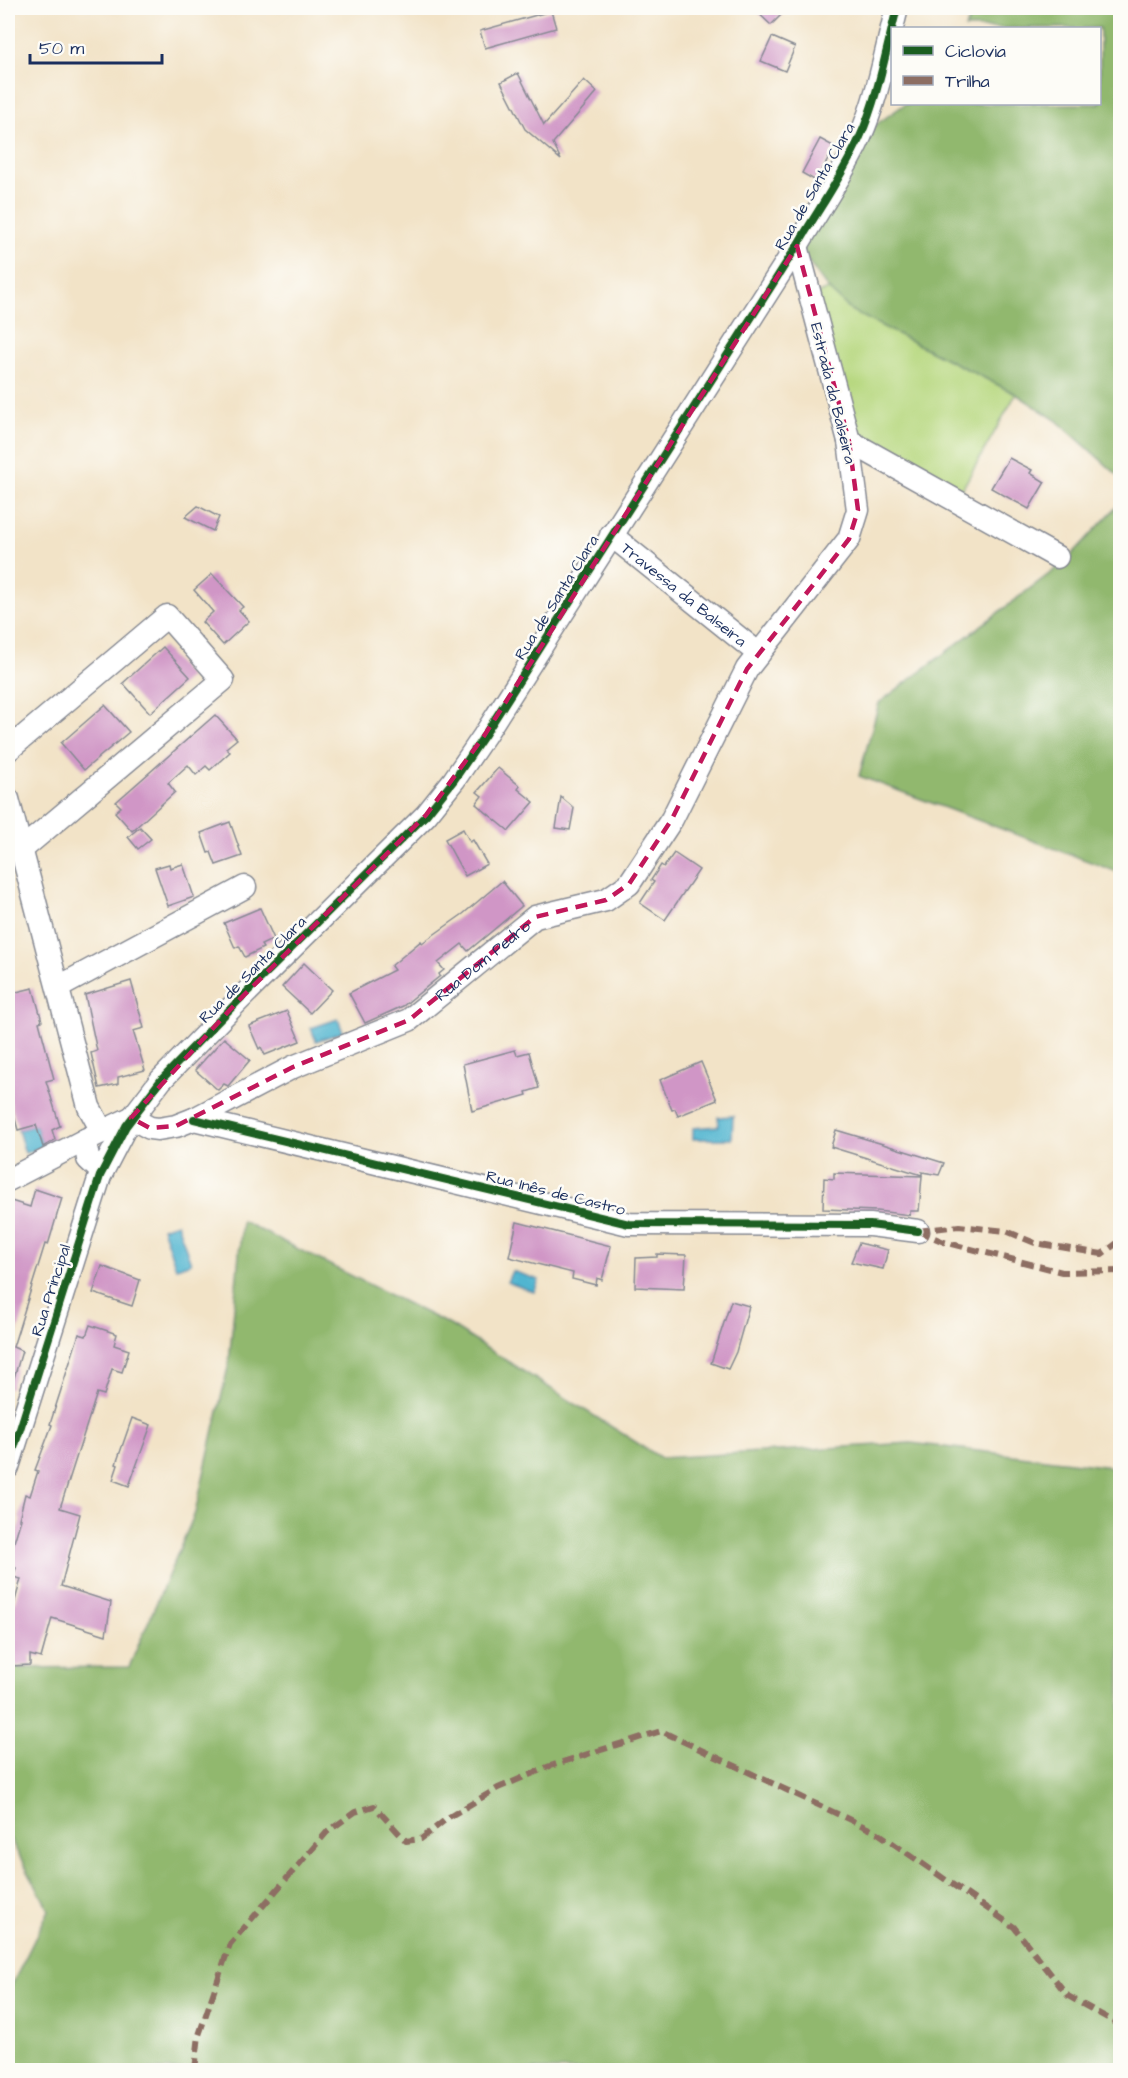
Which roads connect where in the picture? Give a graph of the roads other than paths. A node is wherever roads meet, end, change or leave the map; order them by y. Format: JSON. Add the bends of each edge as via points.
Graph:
{"nodes":[{"id":1,"x":897,"y":8,"type":"edge"},
{"id":2,"x":892,"y":27,"type":"edge"},
{"id":3,"x":891,"y":31,"type":"edge"},
{"id":4,"x":797,"y":246,"type":"junction"},
{"id":5,"x":849,"y":441,"type":"junction"},
{"id":6,"x":611,"y":535,"type":"junction"},
{"id":7,"x":1058,"y":557,"type":"dead end"},
{"id":8,"x":759,"y":654,"type":"junction"},
{"id":9,"x":8,"y":750,"type":"edge"},
{"id":10,"x":8,"y":799,"type":"edge"},
{"id":11,"x":21,"y":850,"type":"junction"},
{"id":12,"x":245,"y":887,"type":"dead end"},
{"id":13,"x":59,"y":987,"type":"junction"},
{"id":14,"x":194,"y":1119,"type":"junction"},
{"id":15,"x":129,"y":1122,"type":"junction"},
{"id":16,"x":93,"y":1136,"type":"junction"},
{"id":17,"x":102,"y":1172,"type":"junction"},
{"id":18,"x":8,"y":1180,"type":"edge"},
{"id":19,"x":918,"y":1231,"type":"dead end"},
{"id":20,"x":8,"y":1467,"type":"edge"}],
"edges":[{"from":1,"to":2,"type":"street","name":"Rua de Santa Clara"},
{"from":3,"to":4,"type":"street","name":"Rua de Santa Clara","via":[[860,136]]},
{"from":4,"to":5,"type":"street","name":"Estrada da Balseira"},
{"from":4,"to":6,"type":"street","name":"Rua de Santa Clara"},
{"from":5,"to":7,"type":"street"},
{"from":5,"to":8,"type":"street","name":"Estrada da Balseira","via":[[858,510],[849,539]]},
{"from":6,"to":8,"type":"street","name":"Travessa da Balseira"},
{"from":6,"to":15,"type":"street","name":"Rua de Santa Clara","via":[[484,736],[426,815],[161,1080]]},
{"from":8,"to":14,"type":"street","name":"Rua Dom Pedro","via":[[747,669],[672,819],[629,884],[606,900],[535,917],[409,1020],[293,1067]]},
{"from":9,"to":11,"type":"street","via":[[167,616],[223,680]]},
{"from":10,"to":11,"type":"street"},
{"from":11,"to":13,"type":"street"},
{"from":12,"to":13,"type":"street"},
{"from":13,"to":16,"type":"street"},
{"from":14,"to":15,"type":"street","name":"Rua Dom Pedro","via":[[158,1129]]},
{"from":14,"to":19,"type":"street","name":"Rua Inês de Castro","via":[[629,1224],[870,1225]]},
{"from":15,"to":16,"type":"street"},
{"from":15,"to":17,"type":"street","name":"Rua Principal"},
{"from":16,"to":17,"type":"street","via":[[88,1160]]},
{"from":16,"to":18,"type":"street"},
{"from":17,"to":20,"type":"street","name":"Rua Principal"}]}
